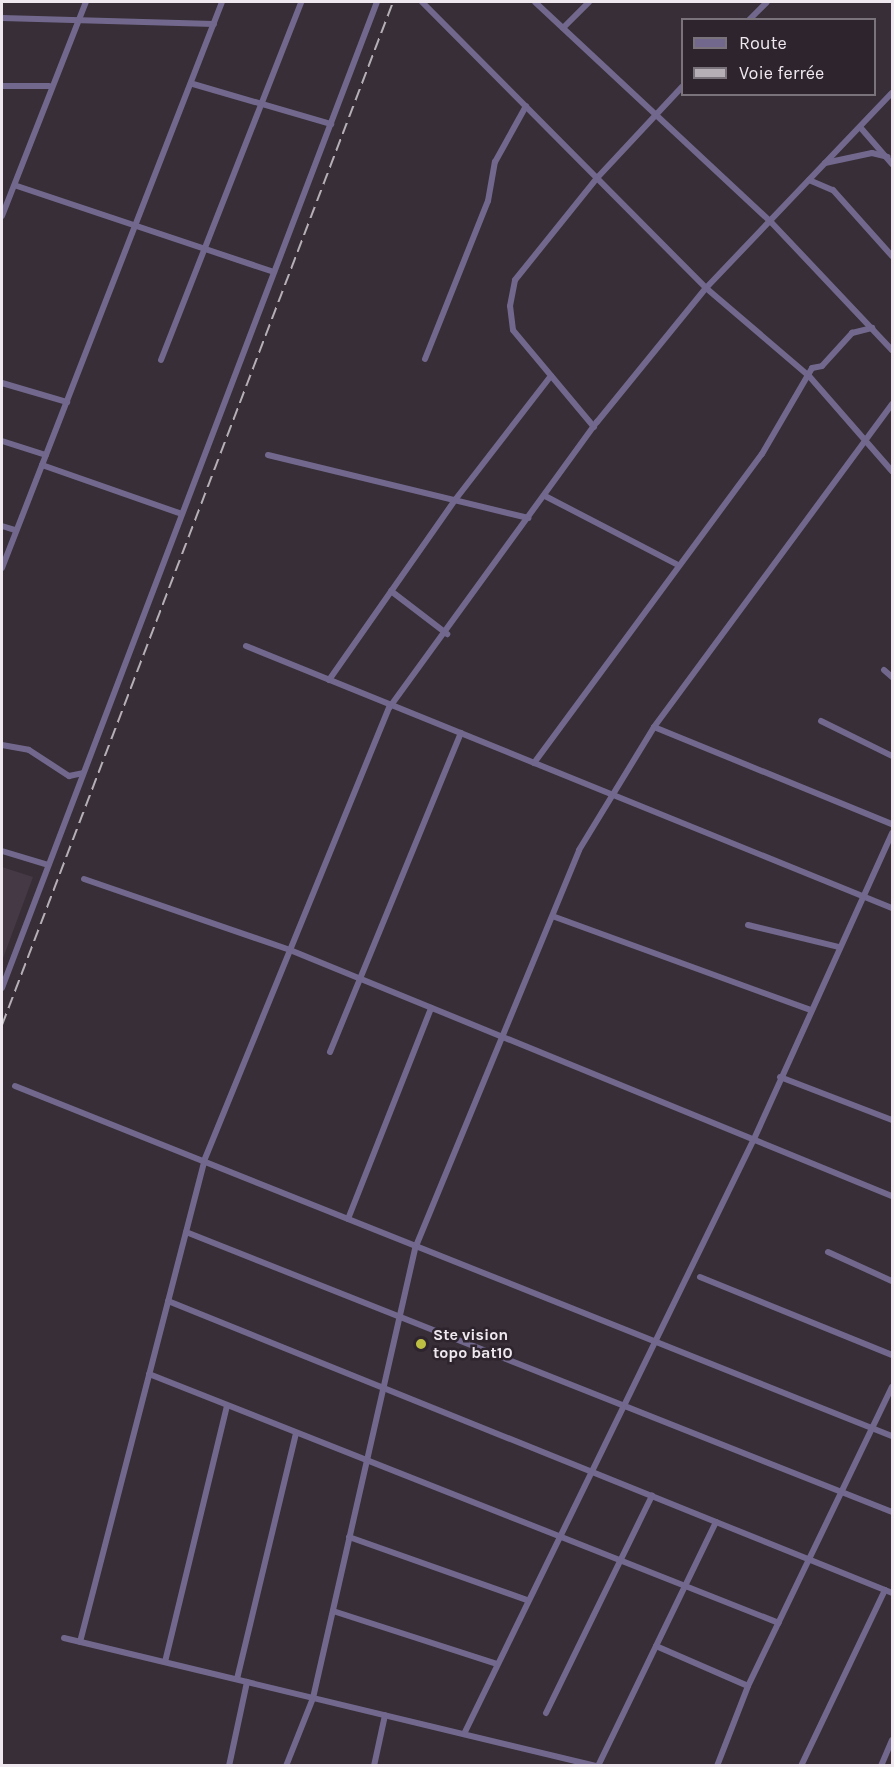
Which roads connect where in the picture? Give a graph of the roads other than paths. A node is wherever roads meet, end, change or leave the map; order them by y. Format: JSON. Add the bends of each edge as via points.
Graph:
{"nodes":[{"id":1,"x":86,"y":2,"type":"edge"},
{"id":2,"x":222,"y":2,"type":"edge"},
{"id":3,"x":301,"y":2,"type":"edge"},
{"id":4,"x":377,"y":2,"type":"edge"},
{"id":5,"x":422,"y":2,"type":"edge"},
{"id":6,"x":535,"y":2,"type":"edge"},
{"id":7,"x":589,"y":2,"type":"edge"},
{"id":8,"x":768,"y":2,"type":"edge"},
{"id":9,"x":2,"y":18,"type":"edge"},
{"id":10,"x":751,"y":18,"type":"edge"},
{"id":11,"x":79,"y":22,"type":"junction"},
{"id":12,"x":214,"y":24,"type":"junction"},
{"id":13,"x":563,"y":28,"type":"junction"},
{"id":14,"x":193,"y":84,"type":"junction"},
{"id":15,"x":2,"y":86,"type":"edge"},
{"id":16,"x":49,"y":86,"type":"junction"},
{"id":17,"x":681,"y":88,"type":"edge"},
{"id":18,"x":892,"y":93,"type":"edge"},
{"id":19,"x":263,"y":104,"type":"junction"},
{"id":20,"x":526,"y":106,"type":"junction"},
{"id":21,"x":656,"y":119,"type":"junction"},
{"id":22,"x":331,"y":124,"type":"junction"},
{"id":23,"x":860,"y":127,"type":"junction"},
{"id":24,"x":888,"y":158,"type":"junction"},
{"id":25,"x":825,"y":163,"type":"junction"},
{"id":26,"x":892,"y":164,"type":"edge"},
{"id":27,"x":597,"y":178,"type":"junction"},
{"id":28,"x":809,"y":180,"type":"junction"},
{"id":29,"x":17,"y":186,"type":"junction"},
{"id":30,"x":2,"y":216,"type":"edge"},
{"id":31,"x":770,"y":221,"type":"junction"},
{"id":32,"x":133,"y":227,"type":"junction"},
{"id":33,"x":205,"y":250,"type":"junction"},
{"id":34,"x":892,"y":256,"type":"edge"},
{"id":35,"x":274,"y":272,"type":"junction"},
{"id":36,"x":706,"y":288,"type":"junction"},
{"id":37,"x":872,"y":328,"type":"junction"},
{"id":38,"x":892,"y":350,"type":"edge"},
{"id":39,"x":425,"y":359,"type":"dead end"},
{"id":40,"x":161,"y":360,"type":"dead end"},
{"id":41,"x":551,"y":376,"type":"junction"},
{"id":42,"x":809,"y":376,"type":"junction"},
{"id":43,"x":2,"y":383,"type":"edge"},
{"id":44,"x":67,"y":402,"type":"junction"},
{"id":45,"x":892,"y":404,"type":"edge"},
{"id":46,"x":594,"y":427,"type":"junction"},
{"id":47,"x":2,"y":441,"type":"edge"},
{"id":48,"x":861,"y":441,"type":"junction"},
{"id":49,"x":46,"y":455,"type":"junction"},
{"id":50,"x":268,"y":455,"type":"dead end"},
{"id":51,"x":42,"y":465,"type":"junction"},
{"id":52,"x":892,"y":471,"type":"edge"},
{"id":53,"x":545,"y":496,"type":"junction"},
{"id":54,"x":455,"y":500,"type":"junction"},
{"id":55,"x":182,"y":514,"type":"junction"},
{"id":56,"x":528,"y":518,"type":"junction"},
{"id":57,"x":2,"y":526,"type":"edge"},
{"id":58,"x":15,"y":530,"type":"junction"},
{"id":59,"x":676,"y":564,"type":"junction"},
{"id":60,"x":2,"y":568,"type":"edge"},
{"id":61,"x":391,"y":591,"type":"junction"},
{"id":62,"x":447,"y":634,"type":"junction"},
{"id":63,"x":246,"y":646,"type":"dead end"},
{"id":64,"x":884,"y":670,"type":"dead end"},
{"id":65,"x":892,"y":677,"type":"edge"},
{"id":66,"x":329,"y":680,"type":"junction"},
{"id":67,"x":389,"y":708,"type":"junction"},
{"id":68,"x":821,"y":721,"type":"dead end"},
{"id":69,"x":654,"y":727,"type":"junction"},
{"id":70,"x":461,"y":733,"type":"junction"},
{"id":71,"x":2,"y":745,"type":"edge"},
{"id":72,"x":892,"y":756,"type":"edge"},
{"id":73,"x":534,"y":763,"type":"junction"},
{"id":74,"x":83,"y":773,"type":"junction"},
{"id":75,"x":609,"y":793,"type":"junction"},
{"id":76,"x":892,"y":824,"type":"edge"},
{"id":77,"x":892,"y":833,"type":"edge"},
{"id":78,"x":2,"y":851,"type":"edge"},
{"id":79,"x":48,"y":865,"type":"junction"},
{"id":80,"x":84,"y":879,"type":"dead end"},
{"id":81,"x":863,"y":896,"type":"junction"},
{"id":82,"x":892,"y":908,"type":"edge"},
{"id":83,"x":555,"y":917,"type":"junction"},
{"id":84,"x":748,"y":926,"type":"dead end"},
{"id":85,"x":838,"y":947,"type":"junction"},
{"id":86,"x":290,"y":950,"type":"junction"},
{"id":87,"x":360,"y":979,"type":"junction"},
{"id":88,"x":2,"y":988,"type":"edge"},
{"id":89,"x":431,"y":1008,"type":"junction"},
{"id":90,"x":810,"y":1010,"type":"junction"},
{"id":91,"x":502,"y":1037,"type":"junction"},
{"id":92,"x":330,"y":1052,"type":"dead end"},
{"id":93,"x":780,"y":1077,"type":"junction"},
{"id":94,"x":15,"y":1086,"type":"dead end"},
{"id":95,"x":892,"y":1120,"type":"edge"},
{"id":96,"x":754,"y":1139,"type":"junction"},
{"id":97,"x":204,"y":1161,"type":"junction"},
{"id":98,"x":892,"y":1196,"type":"edge"},
{"id":99,"x":348,"y":1219,"type":"junction"},
{"id":100,"x":186,"y":1232,"type":"junction"},
{"id":101,"x":416,"y":1246,"type":"junction"},
{"id":102,"x":828,"y":1252,"type":"dead end"},
{"id":103,"x":700,"y":1277,"type":"dead end"},
{"id":104,"x":892,"y":1281,"type":"edge"},
{"id":105,"x":168,"y":1300,"type":"junction"},
{"id":106,"x":400,"y":1317,"type":"junction"},
{"id":107,"x":654,"y":1341,"type":"junction"},
{"id":108,"x":892,"y":1355,"type":"edge"},
{"id":109,"x":149,"y":1374,"type":"junction"},
{"id":110,"x":892,"y":1387,"type":"edge"},
{"id":111,"x":384,"y":1388,"type":"junction"},
{"id":112,"x":622,"y":1405,"type":"junction"},
{"id":113,"x":227,"y":1406,"type":"junction"},
{"id":114,"x":871,"y":1428,"type":"junction"},
{"id":115,"x":296,"y":1432,"type":"junction"},
{"id":116,"x":892,"y":1437,"type":"edge"},
{"id":117,"x":367,"y":1456,"type":"junction"},
{"id":118,"x":590,"y":1472,"type":"junction"},
{"id":119,"x":842,"y":1492,"type":"junction"},
{"id":120,"x":652,"y":1496,"type":"junction"},
{"id":121,"x":892,"y":1512,"type":"edge"},
{"id":122,"x":716,"y":1522,"type":"junction"},
{"id":123,"x":559,"y":1536,"type":"junction"},
{"id":124,"x":349,"y":1537,"type":"junction"},
{"id":125,"x":620,"y":1560,"type":"junction"},
{"id":126,"x":810,"y":1560,"type":"junction"},
{"id":127,"x":685,"y":1586,"type":"junction"},
{"id":128,"x":885,"y":1590,"type":"junction"},
{"id":129,"x":892,"y":1593,"type":"edge"},
{"id":130,"x":527,"y":1600,"type":"junction"},
{"id":131,"x":333,"y":1611,"type":"junction"},
{"id":132,"x":779,"y":1623,"type":"junction"},
{"id":133,"x":64,"y":1638,"type":"dead end"},
{"id":134,"x":80,"y":1642,"type":"junction"},
{"id":135,"x":656,"y":1647,"type":"junction"},
{"id":136,"x":165,"y":1662,"type":"junction"},
{"id":137,"x":497,"y":1664,"type":"junction"},
{"id":138,"x":237,"y":1679,"type":"junction"},
{"id":139,"x":247,"y":1682,"type":"junction"},
{"id":140,"x":748,"y":1686,"type":"junction"},
{"id":141,"x":313,"y":1698,"type":"junction"},
{"id":142,"x":546,"y":1713,"type":"dead end"},
{"id":143,"x":385,"y":1715,"type":"junction"},
{"id":144,"x":464,"y":1734,"type":"junction"},
{"id":145,"x":892,"y":1740,"type":"edge"},
{"id":146,"x":229,"y":1766,"type":"edge"},
{"id":147,"x":286,"y":1766,"type":"edge"},
{"id":148,"x":374,"y":1766,"type":"edge"},
{"id":149,"x":597,"y":1766,"type":"edge"},
{"id":150,"x":717,"y":1766,"type":"edge"},
{"id":151,"x":801,"y":1766,"type":"edge"},
{"id":152,"x":881,"y":1766,"type":"edge"}],
"edges":[{"from":1,"to":11,"type":"street"},
{"from":2,"to":12,"type":"street"},
{"from":3,"to":19,"type":"street"},
{"from":4,"to":22,"type":"street"},
{"from":5,"to":20,"type":"street"},
{"from":6,"to":13,"type":"street"},
{"from":7,"to":13,"type":"street"},
{"from":8,"to":10,"type":"street"},
{"from":9,"to":11,"type":"street"},
{"from":11,"to":12,"type":"street"},
{"from":11,"to":16,"type":"street"},
{"from":12,"to":14,"type":"street"},
{"from":13,"to":21,"type":"street"},
{"from":14,"to":19,"type":"street"},
{"from":14,"to":32,"type":"street"},
{"from":15,"to":16,"type":"street"},
{"from":16,"to":29,"type":"street"},
{"from":17,"to":21,"type":"street"},
{"from":18,"to":23,"type":"street"},
{"from":19,"to":22,"type":"street"},
{"from":19,"to":33,"type":"street"},
{"from":20,"to":27,"type":"street"},
{"from":20,"to":39,"type":"street","via":[[495,162],[488,201]]},
{"from":21,"to":27,"type":"street"},
{"from":21,"to":31,"type":"street"},
{"from":22,"to":35,"type":"street"},
{"from":23,"to":24,"type":"street"},
{"from":23,"to":25,"type":"street"},
{"from":24,"to":25,"type":"street","via":[[872,153]]},
{"from":24,"to":26,"type":"street"},
{"from":25,"to":28,"type":"street"},
{"from":27,"to":36,"type":"street"},
{"from":27,"to":41,"type":"street","via":[[515,280],[510,306],[513,330]]},
{"from":28,"to":31,"type":"street"},
{"from":28,"to":34,"type":"street","via":[[833,190]]},
{"from":29,"to":30,"type":"street"},
{"from":29,"to":32,"type":"street"},
{"from":31,"to":36,"type":"street"},
{"from":31,"to":37,"type":"street"},
{"from":32,"to":33,"type":"street"},
{"from":32,"to":44,"type":"street"},
{"from":33,"to":35,"type":"street"},
{"from":33,"to":40,"type":"street"},
{"from":35,"to":55,"type":"street"},
{"from":36,"to":42,"type":"street"},
{"from":36,"to":46,"type":"street"},
{"from":37,"to":38,"type":"street"},
{"from":37,"to":42,"type":"street","via":[[848,337]]},
{"from":41,"to":46,"type":"street"},
{"from":41,"to":54,"type":"street"},
{"from":42,"to":48,"type":"street"},
{"from":42,"to":59,"type":"street","via":[[762,454]]},
{"from":43,"to":44,"type":"street"},
{"from":44,"to":49,"type":"street"},
{"from":45,"to":48,"type":"street"},
{"from":46,"to":53,"type":"street"},
{"from":47,"to":49,"type":"street"},
{"from":48,"to":52,"type":"street"},
{"from":48,"to":69,"type":"street"},
{"from":49,"to":51,"type":"street"},
{"from":50,"to":54,"type":"street"},
{"from":51,"to":55,"type":"street"},
{"from":51,"to":58,"type":"street"},
{"from":53,"to":56,"type":"street"},
{"from":53,"to":59,"type":"street"},
{"from":54,"to":56,"type":"street"},
{"from":54,"to":61,"type":"street"},
{"from":55,"to":74,"type":"street"},
{"from":56,"to":62,"type":"street"},
{"from":57,"to":58,"type":"street"},
{"from":58,"to":60,"type":"street"},
{"from":59,"to":73,"type":"street"},
{"from":61,"to":62,"type":"street"},
{"from":61,"to":66,"type":"street"},
{"from":62,"to":67,"type":"street"},
{"from":63,"to":66,"type":"street"},
{"from":64,"to":65,"type":"street"},
{"from":66,"to":67,"type":"street"},
{"from":67,"to":70,"type":"street"},
{"from":67,"to":86,"type":"street"},
{"from":68,"to":72,"type":"street"},
{"from":69,"to":75,"type":"street"},
{"from":69,"to":76,"type":"street"},
{"from":70,"to":73,"type":"street"},
{"from":70,"to":87,"type":"street"},
{"from":71,"to":74,"type":"street","via":[[29,750],[69,776]]},
{"from":73,"to":75,"type":"street"},
{"from":74,"to":79,"type":"street"},
{"from":75,"to":81,"type":"street"},
{"from":75,"to":83,"type":"street","via":[[579,850]]},
{"from":77,"to":81,"type":"street"},
{"from":78,"to":79,"type":"street"},
{"from":79,"to":88,"type":"street"},
{"from":80,"to":86,"type":"street"},
{"from":81,"to":82,"type":"street"},
{"from":81,"to":85,"type":"street"},
{"from":83,"to":90,"type":"street"},
{"from":83,"to":91,"type":"street"},
{"from":84,"to":85,"type":"street"},
{"from":85,"to":90,"type":"street"},
{"from":86,"to":87,"type":"street"},
{"from":86,"to":97,"type":"street"},
{"from":87,"to":89,"type":"street"},
{"from":87,"to":92,"type":"street"},
{"from":89,"to":91,"type":"street"},
{"from":89,"to":99,"type":"street"},
{"from":90,"to":93,"type":"street"},
{"from":91,"to":96,"type":"street"},
{"from":91,"to":101,"type":"street"},
{"from":93,"to":95,"type":"street"},
{"from":93,"to":96,"type":"street"},
{"from":94,"to":97,"type":"street"},
{"from":96,"to":98,"type":"street"},
{"from":96,"to":107,"type":"street"},
{"from":97,"to":99,"type":"street"},
{"from":97,"to":100,"type":"street"},
{"from":99,"to":101,"type":"street"},
{"from":100,"to":105,"type":"street"},
{"from":100,"to":106,"type":"street"},
{"from":101,"to":106,"type":"street"},
{"from":101,"to":107,"type":"street"},
{"from":102,"to":104,"type":"street"},
{"from":103,"to":108,"type":"street"},
{"from":105,"to":109,"type":"street"},
{"from":105,"to":111,"type":"street"},
{"from":106,"to":111,"type":"street"},
{"from":106,"to":112,"type":"street"},
{"from":107,"to":112,"type":"street"},
{"from":107,"to":114,"type":"street"},
{"from":109,"to":113,"type":"street"},
{"from":109,"to":134,"type":"street"},
{"from":110,"to":114,"type":"street"},
{"from":111,"to":117,"type":"street"},
{"from":111,"to":118,"type":"street"},
{"from":112,"to":118,"type":"street"},
{"from":112,"to":119,"type":"street"},
{"from":113,"to":115,"type":"street"},
{"from":113,"to":136,"type":"street"},
{"from":114,"to":116,"type":"street"},
{"from":114,"to":119,"type":"street"},
{"from":115,"to":117,"type":"street"},
{"from":115,"to":138,"type":"street"},
{"from":117,"to":123,"type":"street"},
{"from":117,"to":124,"type":"street"},
{"from":118,"to":120,"type":"street"},
{"from":118,"to":123,"type":"street"},
{"from":119,"to":121,"type":"street"},
{"from":119,"to":126,"type":"street"},
{"from":120,"to":122,"type":"street"},
{"from":120,"to":125,"type":"street"},
{"from":122,"to":126,"type":"street"},
{"from":122,"to":127,"type":"street"},
{"from":123,"to":125,"type":"street"},
{"from":123,"to":130,"type":"street"},
{"from":124,"to":130,"type":"street"},
{"from":124,"to":131,"type":"street"},
{"from":125,"to":127,"type":"street"},
{"from":125,"to":142,"type":"street"},
{"from":126,"to":128,"type":"street"},
{"from":126,"to":132,"type":"street"},
{"from":127,"to":132,"type":"street"},
{"from":127,"to":135,"type":"street"},
{"from":128,"to":129,"type":"street"},
{"from":128,"to":151,"type":"street"},
{"from":130,"to":137,"type":"street"},
{"from":131,"to":137,"type":"street"},
{"from":131,"to":141,"type":"street"},
{"from":132,"to":140,"type":"street"},
{"from":133,"to":134,"type":"street"},
{"from":134,"to":136,"type":"street"},
{"from":135,"to":140,"type":"street"},
{"from":135,"to":149,"type":"street"},
{"from":136,"to":138,"type":"street"},
{"from":137,"to":144,"type":"street"},
{"from":138,"to":139,"type":"street"},
{"from":139,"to":141,"type":"street"},
{"from":139,"to":146,"type":"street"},
{"from":140,"to":150,"type":"street"},
{"from":141,"to":143,"type":"street"},
{"from":141,"to":147,"type":"street"},
{"from":143,"to":144,"type":"street"},
{"from":143,"to":148,"type":"street"},
{"from":144,"to":149,"type":"street"},
{"from":145,"to":152,"type":"street"}]}
